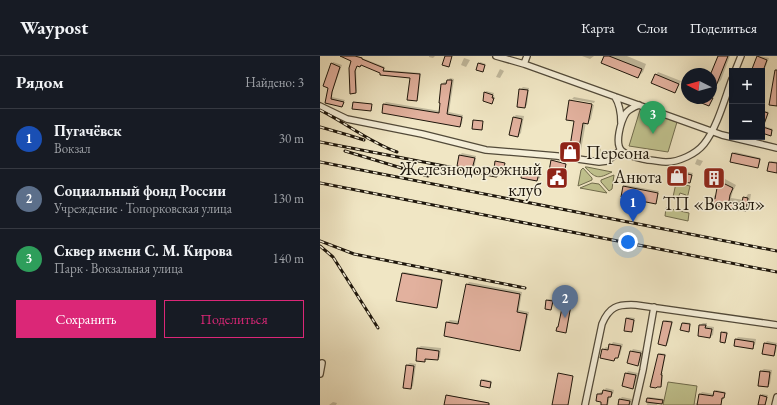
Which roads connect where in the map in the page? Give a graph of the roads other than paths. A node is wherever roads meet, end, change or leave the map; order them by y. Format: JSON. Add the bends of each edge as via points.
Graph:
{"nodes":[{"id":1,"x":496,"y":56,"type":"edge"},
{"id":2,"x":527,"y":56,"type":"edge"},
{"id":3,"x":741,"y":56,"type":"edge"},
{"id":4,"x":524,"y":64,"type":"junction"},
{"id":5,"x":736,"y":68,"type":"edge"},
{"id":6,"x":729,"y":87,"type":"edge"},
{"id":7,"x":615,"y":97,"type":"junction"},
{"id":8,"x":639,"y":105,"type":"junction"},
{"id":9,"x":320,"y":106,"type":"edge"},
{"id":10,"x":621,"y":124,"type":"junction"},
{"id":11,"x":712,"y":131,"type":"junction"},
{"id":12,"x":777,"y":148,"type":"edge"},
{"id":13,"x":621,"y":150,"type":"junction"},
{"id":14,"x":654,"y":307,"type":"junction"},
{"id":15,"x":777,"y":325,"type":"edge"},
{"id":16,"x":322,"y":363,"type":"dead end"},
{"id":17,"x":320,"y":374,"type":"edge"},
{"id":18,"x":777,"y":397,"type":"edge"},
{"id":19,"x":585,"y":405,"type":"edge"},
{"id":20,"x":635,"y":405,"type":"edge"},
{"id":21,"x":775,"y":405,"type":"edge"}],
"edges":[{"from":1,"to":4,"type":"street"},
{"from":2,"to":4,"type":"street"},
{"from":3,"to":5,"type":"street"},
{"from":4,"to":7,"type":"street"},
{"from":6,"to":11,"type":"street"},
{"from":7,"to":8,"type":"street"},
{"from":7,"to":10,"type":"street","via":[[619,103]]},
{"from":8,"to":10,"type":"street","via":[[627,113]]},
{"from":8,"to":11,"type":"street"},
{"from":9,"to":13,"type":"street","via":[[348,119],[486,150],[599,162],[607,161]]},
{"from":10,"to":13,"type":"street","via":[[618,137]]},
{"from":11,"to":12,"type":"street"},
{"from":11,"to":13,"type":"street","via":[[704,144],[680,160],[666,162],[640,158]]},
{"from":14,"to":15,"type":"street"},
{"from":14,"to":19,"type":"street","via":[[627,305],[613,309],[605,317]]},
{"from":14,"to":20,"type":"street"},
{"from":16,"to":17,"type":"street"},
{"from":18,"to":21,"type":"street"}]}
